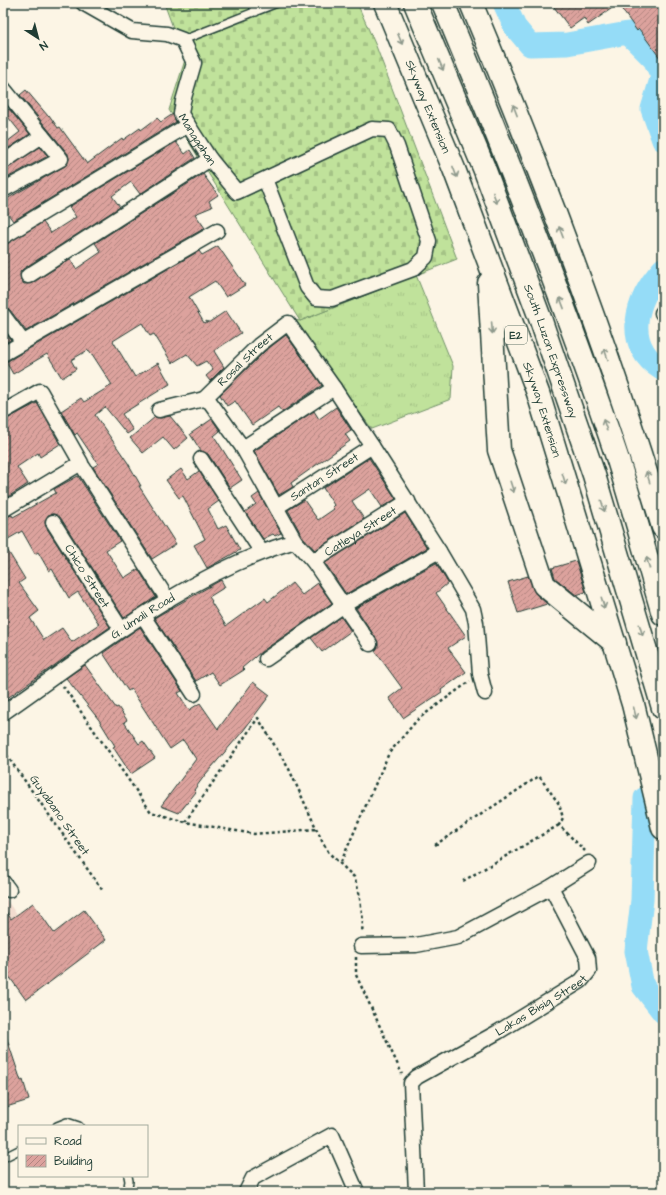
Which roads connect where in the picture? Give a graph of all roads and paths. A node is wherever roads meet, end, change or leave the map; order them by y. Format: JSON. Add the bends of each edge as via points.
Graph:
{"nodes":[{"id":1,"x":83,"y":3,"type":"edge"},
{"id":2,"x":252,"y":3,"type":"edge"},
{"id":3,"x":277,"y":3,"type":"edge"},
{"id":4,"x":384,"y":3,"type":"edge"},
{"id":5,"x":415,"y":3,"type":"edge"},
{"id":6,"x":443,"y":3,"type":"edge"},
{"id":7,"x":471,"y":3,"type":"edge"},
{"id":8,"x":256,"y":12,"type":"junction"},
{"id":9,"x":183,"y":40,"type":"junction"},
{"id":10,"x":6,"y":97,"type":"edge"},
{"id":11,"x":188,"y":125,"type":"junction"},
{"id":12,"x":42,"y":136,"type":"junction"},
{"id":13,"x":210,"y":159,"type":"junction"},
{"id":14,"x":3,"y":162,"type":"edge"},
{"id":15,"x":265,"y":179,"type":"junction"},
{"id":16,"x":3,"y":190,"type":"edge"},
{"id":17,"x":217,"y":231,"type":"dead end"},
{"id":18,"x":3,"y":237,"type":"edge"},
{"id":19,"x":488,"y":261,"type":"junction"},
{"id":20,"x":28,"y":276,"type":"dead end"},
{"id":21,"x":3,"y":315,"type":"edge"},
{"id":22,"x":23,"y":342,"type":"junction"},
{"id":23,"x":3,"y":354,"type":"edge"},
{"id":24,"x":334,"y":388,"type":"junction"},
{"id":25,"x":204,"y":399,"type":"junction"},
{"id":26,"x":159,"y":410,"type":"dead end"},
{"id":27,"x":3,"y":412,"type":"edge"},
{"id":28,"x":372,"y":446,"type":"junction"},
{"id":29,"x":243,"y":448,"type":"junction"},
{"id":30,"x":201,"y":459,"type":"dead end"},
{"id":31,"x":83,"y":467,"type":"dead end"},
{"id":32,"x":408,"y":501,"type":"junction"},
{"id":33,"x":277,"y":507,"type":"junction"},
{"id":34,"x":3,"y":510,"type":"edge"},
{"id":35,"x":53,"y":522,"type":"dead end"},
{"id":36,"x":663,"y":527,"type":"edge"},
{"id":37,"x":295,"y":541,"type":"junction"},
{"id":38,"x":261,"y":551,"type":"junction"},
{"id":39,"x":439,"y":551,"type":"junction"},
{"id":40,"x":313,"y":562,"type":"junction"},
{"id":41,"x":168,"y":600,"type":"junction"},
{"id":42,"x":344,"y":605,"type":"junction"},
{"id":43,"x":663,"y":614,"type":"edge"},
{"id":44,"x":143,"y":616,"type":"junction"},
{"id":45,"x":121,"y":629,"type":"junction"},
{"id":46,"x":615,"y":642,"type":"junction"},
{"id":47,"x":370,"y":644,"type":"dead end"},
{"id":48,"x":266,"y":659,"type":"dead end"},
{"id":49,"x":480,"y":674,"type":"junction"},
{"id":50,"x":56,"y":676,"type":"junction"},
{"id":51,"x":484,"y":693,"type":"dead end"},
{"id":52,"x":194,"y":694,"type":"dead end"},
{"id":53,"x":663,"y":708,"type":"edge"},
{"id":54,"x":3,"y":713,"type":"edge"},
{"id":55,"x":3,"y":750,"type":"edge"},
{"id":56,"x":185,"y":822,"type":"junction"},
{"id":57,"x":558,"y":825,"type":"junction"},
{"id":58,"x":663,"y":828,"type":"edge"},
{"id":59,"x":316,"y":829,"type":"junction"},
{"id":60,"x":435,"y":844,"type":"dead end"},
{"id":61,"x":341,"y":862,"type":"junction"},
{"id":62,"x":589,"y":863,"type":"joint"},
{"id":63,"x":463,"y":881,"type":"dead end"},
{"id":64,"x":551,"y":887,"type":"junction"},
{"id":65,"x":103,"y":891,"type":"dead end"},
{"id":66,"x":361,"y":946,"type":"junction"},
{"id":67,"x":410,"y":1087,"type":"junction"},
{"id":68,"x":60,"y":1125,"type":"edge"},
{"id":69,"x":76,"y":1125,"type":"edge"},
{"id":70,"x":18,"y":1150,"type":"edge"},
{"id":71,"x":3,"y":1158,"type":"edge"},
{"id":72,"x":128,"y":1177,"type":"edge"},
{"id":73,"x":128,"y":1192,"type":"edge"},
{"id":74,"x":246,"y":1192,"type":"edge"},
{"id":75,"x":357,"y":1192,"type":"edge"},
{"id":76,"x":416,"y":1192,"type":"edge"}],
"edges":[{"from":1,"to":9,"type":"street","via":[[132,31],[167,34]]},
{"from":2,"to":8,"type":"lane"},
{"from":3,"to":8,"type":"lane"},
{"from":4,"to":19,"type":"highway","name":"Skyway Extension","number":"E2","one_way":true,"via":[[454,169]]},
{"from":5,"to":53,"type":"highway","name":"South Luzon Expressway","number":"E2","one_way":true,"via":[[484,168],[540,318],[594,475]]},
{"from":43,"to":6,"type":"highway","one_way":true,"via":[[618,462],[565,309],[505,152]]},
{"from":36,"to":7,"type":"highway","one_way":true,"via":[[639,448],[587,300],[505,83]]},
{"from":8,"to":9,"type":"lane"},
{"from":9,"to":11,"type":"street","name":"Manggahan","via":[[194,64],[181,114]]},
{"from":10,"to":12,"type":"street"},
{"from":11,"to":13,"type":"street","name":"Manggahan"},
{"from":11,"to":18,"type":"street"},
{"from":12,"to":14,"type":"street"},
{"from":12,"to":16,"type":"street","via":[[61,159]]},
{"from":13,"to":15,"type":"street","name":"Manggahan","via":[[237,192]]},
{"from":13,"to":20,"type":"street"},
{"from":15,"to":15,"type":"street","via":[[372,129],[389,130],[397,146],[429,241],[426,257],[413,269],[332,299],[316,298],[307,287]]},
{"from":17,"to":22,"type":"street"},
{"from":19,"to":46,"type":"highway","name":"Skyway Extension","number":"E2","one_way":true,"via":[[538,393]]},
{"from":19,"to":46,"type":"highway","one_way":true,"via":[[499,450],[544,585]]},
{"from":21,"to":22,"type":"street"},
{"from":22,"to":23,"type":"street"},
{"from":24,"to":25,"type":"street","name":"Rosal Street","via":[[288,323],[260,345]]},
{"from":24,"to":28,"type":"street"},
{"from":24,"to":29,"type":"street"},
{"from":25,"to":26,"type":"street"},
{"from":25,"to":29,"type":"street","via":[[214,408]]},
{"from":27,"to":34,"type":"street","via":[[40,391],[80,463]]},
{"from":28,"to":32,"type":"street"},
{"from":28,"to":33,"type":"street","name":"Santan Street"},
{"from":29,"to":33,"type":"street"},
{"from":30,"to":38,"type":"street"},
{"from":31,"to":41,"type":"street"},
{"from":32,"to":39,"type":"street"},
{"from":32,"to":40,"type":"street","name":"Catleya Street"},
{"from":33,"to":37,"type":"street"},
{"from":35,"to":45,"type":"street","name":"Chico Street"},
{"from":37,"to":38,"type":"street","name":"G. Umali Road"},
{"from":37,"to":40,"type":"street"},
{"from":38,"to":41,"type":"street","name":"G. Umali Road"},
{"from":39,"to":42,"type":"street"},
{"from":39,"to":49,"type":"street","via":[[473,609]]},
{"from":40,"to":42,"type":"street"},
{"from":41,"to":44,"type":"street","name":"G. Umali Road"},
{"from":42,"to":47,"type":"street"},
{"from":42,"to":48,"type":"street"},
{"from":44,"to":45,"type":"street","name":"G. Umali Road"},
{"from":44,"to":52,"type":"street"},
{"from":45,"to":50,"type":"street","name":"G. Umali Road"},
{"from":46,"to":58,"type":"highway","name":"Skyway Extension","number":"E2","one_way":true},
{"from":49,"to":51,"type":"street"},
{"from":49,"to":61,"type":"path","via":[[418,719],[389,753]]},
{"from":50,"to":54,"type":"street","name":"G. Umali Road"},
{"from":50,"to":56,"type":"path","via":[[151,812]]},
{"from":55,"to":65,"type":"path","name":"Guyabano Street"},
{"from":56,"to":59,"type":"path","via":[[254,834]]},
{"from":56,"to":59,"type":"path","via":[[258,718],[289,769]]},
{"from":57,"to":60,"type":"path","via":[[562,818],[559,804],[539,776]]},
{"from":57,"to":62,"type":"path","via":[[590,856],[592,860]]},
{"from":57,"to":63,"type":"path"},
{"from":59,"to":61,"type":"path","via":[[329,853]]},
{"from":61,"to":66,"type":"path","via":[[354,877],[360,892],[363,920]]},
{"from":62,"to":64,"type":"street"},
{"from":64,"to":66,"type":"street","via":[[458,937],[416,945]]},
{"from":64,"to":67,"type":"street","name":"Lakas Bisig Street","via":[[588,958],[589,971],[585,978],[498,1032],[417,1077]]},
{"from":66,"to":67,"type":"path","via":[[356,959],[356,975]]},
{"from":67,"to":76,"type":"street"},
{"from":68,"to":69,"type":"lane","via":[[67,1122]]},
{"from":70,"to":71,"type":"lane"},
{"from":72,"to":73,"type":"lane"},
{"from":74,"to":75,"type":"street","via":[[253,1178],[332,1135]]}]}
